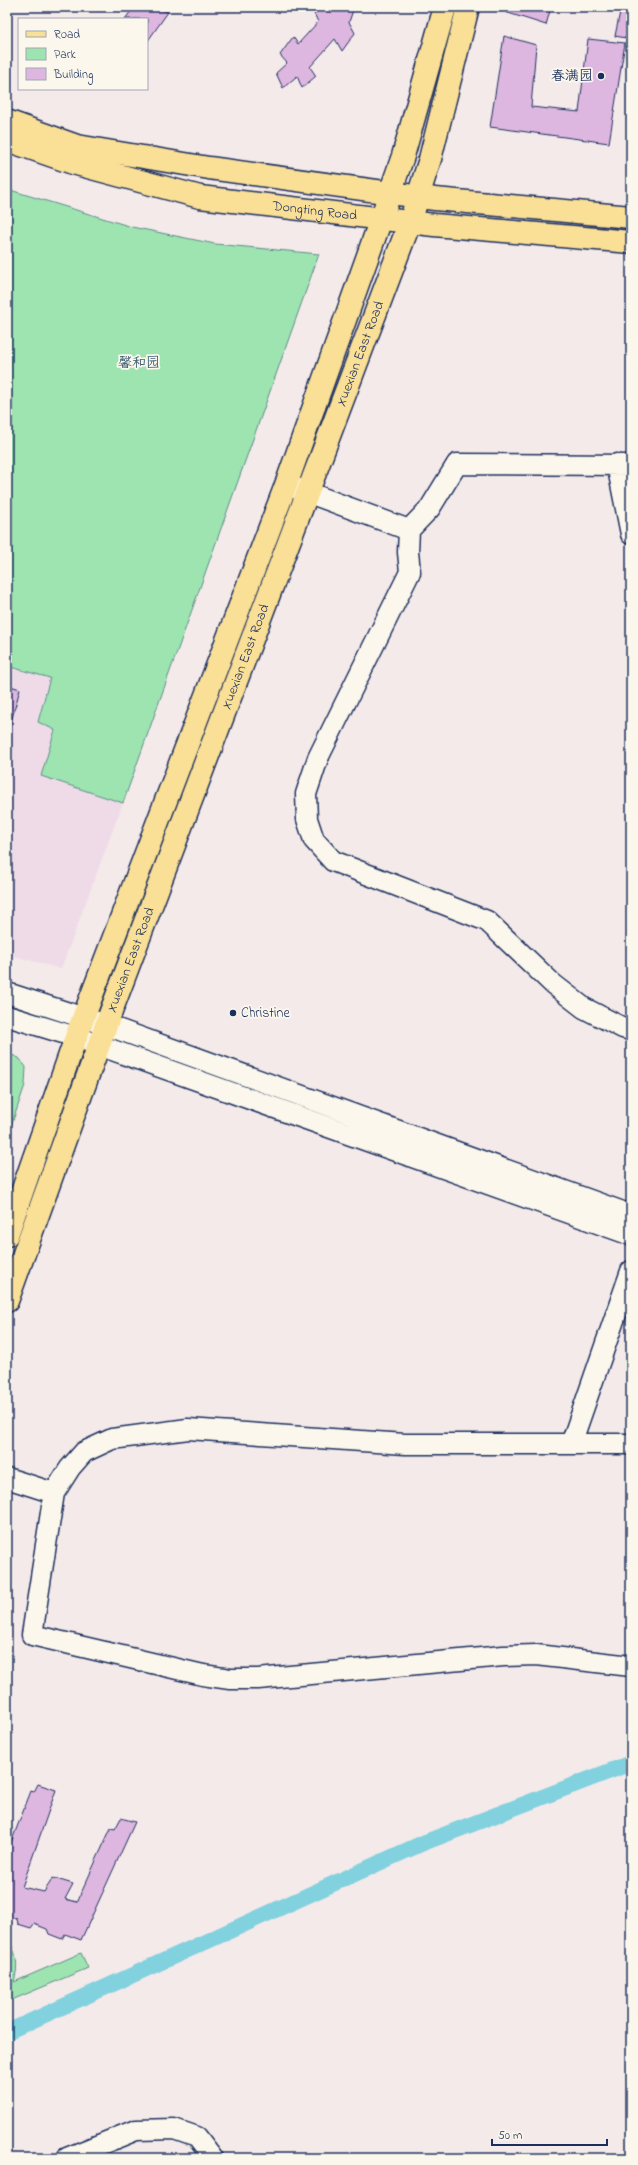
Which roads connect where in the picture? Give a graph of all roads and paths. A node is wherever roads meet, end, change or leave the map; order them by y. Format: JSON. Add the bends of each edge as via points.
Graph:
{"nodes":[{"id":1,"x":445,"y":7,"type":"edge"},
{"id":2,"x":468,"y":7,"type":"edge"},
{"id":3,"x":7,"y":121,"type":"edge"},
{"id":4,"x":7,"y":140,"type":"edge"},
{"id":5,"x":390,"y":192,"type":"junction"},
{"id":6,"x":418,"y":196,"type":"junction"},
{"id":7,"x":631,"y":217,"type":"edge"},
{"id":8,"x":381,"y":219,"type":"junction"},
{"id":9,"x":410,"y":222,"type":"junction"},
{"id":10,"x":631,"y":242,"type":"edge"},
{"id":11,"x":624,"y":465,"type":"edge"},
{"id":12,"x":296,"y":489,"type":"junction"},
{"id":13,"x":409,"y":530,"type":"junction"},
{"id":14,"x":631,"y":534,"type":"edge"},
{"id":15,"x":7,"y":993,"type":"edge"},
{"id":16,"x":7,"y":1016,"type":"edge"},
{"id":17,"x":106,"y":1025,"type":"junction"},
{"id":18,"x":80,"y":1027,"type":"junction"},
{"id":19,"x":631,"y":1030,"type":"edge"},
{"id":20,"x":100,"y":1046,"type":"junction"},
{"id":21,"x":631,"y":1215,"type":"edge"},
{"id":22,"x":7,"y":1235,"type":"edge"},
{"id":23,"x":631,"y":1235,"type":"edge"},
{"id":24,"x":631,"y":1271,"type":"edge"},
{"id":25,"x":7,"y":1301,"type":"edge"},
{"id":26,"x":571,"y":1444,"type":"junction"},
{"id":27,"x":631,"y":1444,"type":"edge"},
{"id":28,"x":7,"y":1478,"type":"edge"},
{"id":29,"x":54,"y":1493,"type":"junction"},
{"id":30,"x":631,"y":1666,"type":"edge"},
{"id":31,"x":67,"y":2158,"type":"edge"},
{"id":32,"x":214,"y":2158,"type":"edge"}],
"edges":[{"from":1,"to":5,"type":"main road","name":"Xuexian East Road","via":[[403,156]]},
{"from":2,"to":6,"type":"main road","name":"Xuexian East Road","via":[[430,159]]},
{"from":3,"to":5,"type":"main road","name":"Dongting Road","via":[[78,146],[209,168]]},
{"from":4,"to":8,"type":"main road","name":"Dongting Road","via":[[73,163],[200,197]]},
{"from":5,"to":6,"type":"main road","name":"Dongting Road"},
{"from":5,"to":8,"type":"main road","name":"Xuexian East Road"},
{"from":6,"to":7,"type":"main road","name":"Dongting Road"},
{"from":6,"to":9,"type":"main road","name":"Xuexian East Road"},
{"from":8,"to":9,"type":"main road","name":"Dongting Road"},
{"from":8,"to":12,"type":"main road","name":"Xuexian East Road"},
{"from":9,"to":10,"type":"main road","name":"Dongting Road"},
{"from":9,"to":12,"type":"main road","name":"Xuexian East Road"},
{"from":11,"to":13,"type":"street","via":[[457,464],[430,508]]},
{"from":11,"to":14,"type":"street"},
{"from":12,"to":13,"type":"street"},
{"from":12,"to":17,"type":"main road","name":"Xuexian East Road"},
{"from":12,"to":18,"type":"main road","name":"Xuexian East Road"},
{"from":13,"to":19,"type":"street","via":[[410,572],[318,758],[306,794],[307,819],[314,840],[333,861],[487,921],[553,984],[584,1008]]},
{"from":15,"to":18,"type":"street"},
{"from":16,"to":18,"type":"street"},
{"from":17,"to":18,"type":"street"},
{"from":17,"to":20,"type":"main road","name":"Xuexian East Road"},
{"from":17,"to":21,"type":"street"},
{"from":18,"to":20,"type":"street"},
{"from":18,"to":22,"type":"main road","name":"Xuexian East Road"},
{"from":20,"to":23,"type":"street"},
{"from":20,"to":25,"type":"main road","name":"Xuexian East Road"},
{"from":24,"to":26,"type":"street"},
{"from":26,"to":27,"type":"street"},
{"from":26,"to":29,"type":"street","via":[[405,1444],[188,1429],[112,1439],[84,1452]]},
{"from":28,"to":29,"type":"street"},
{"from":29,"to":30,"type":"street","via":[[32,1635],[230,1679],[258,1679],[503,1656],[536,1655]]},
{"from":31,"to":32,"type":"street","via":[[136,2130],[174,2129],[196,2137]]}]}
